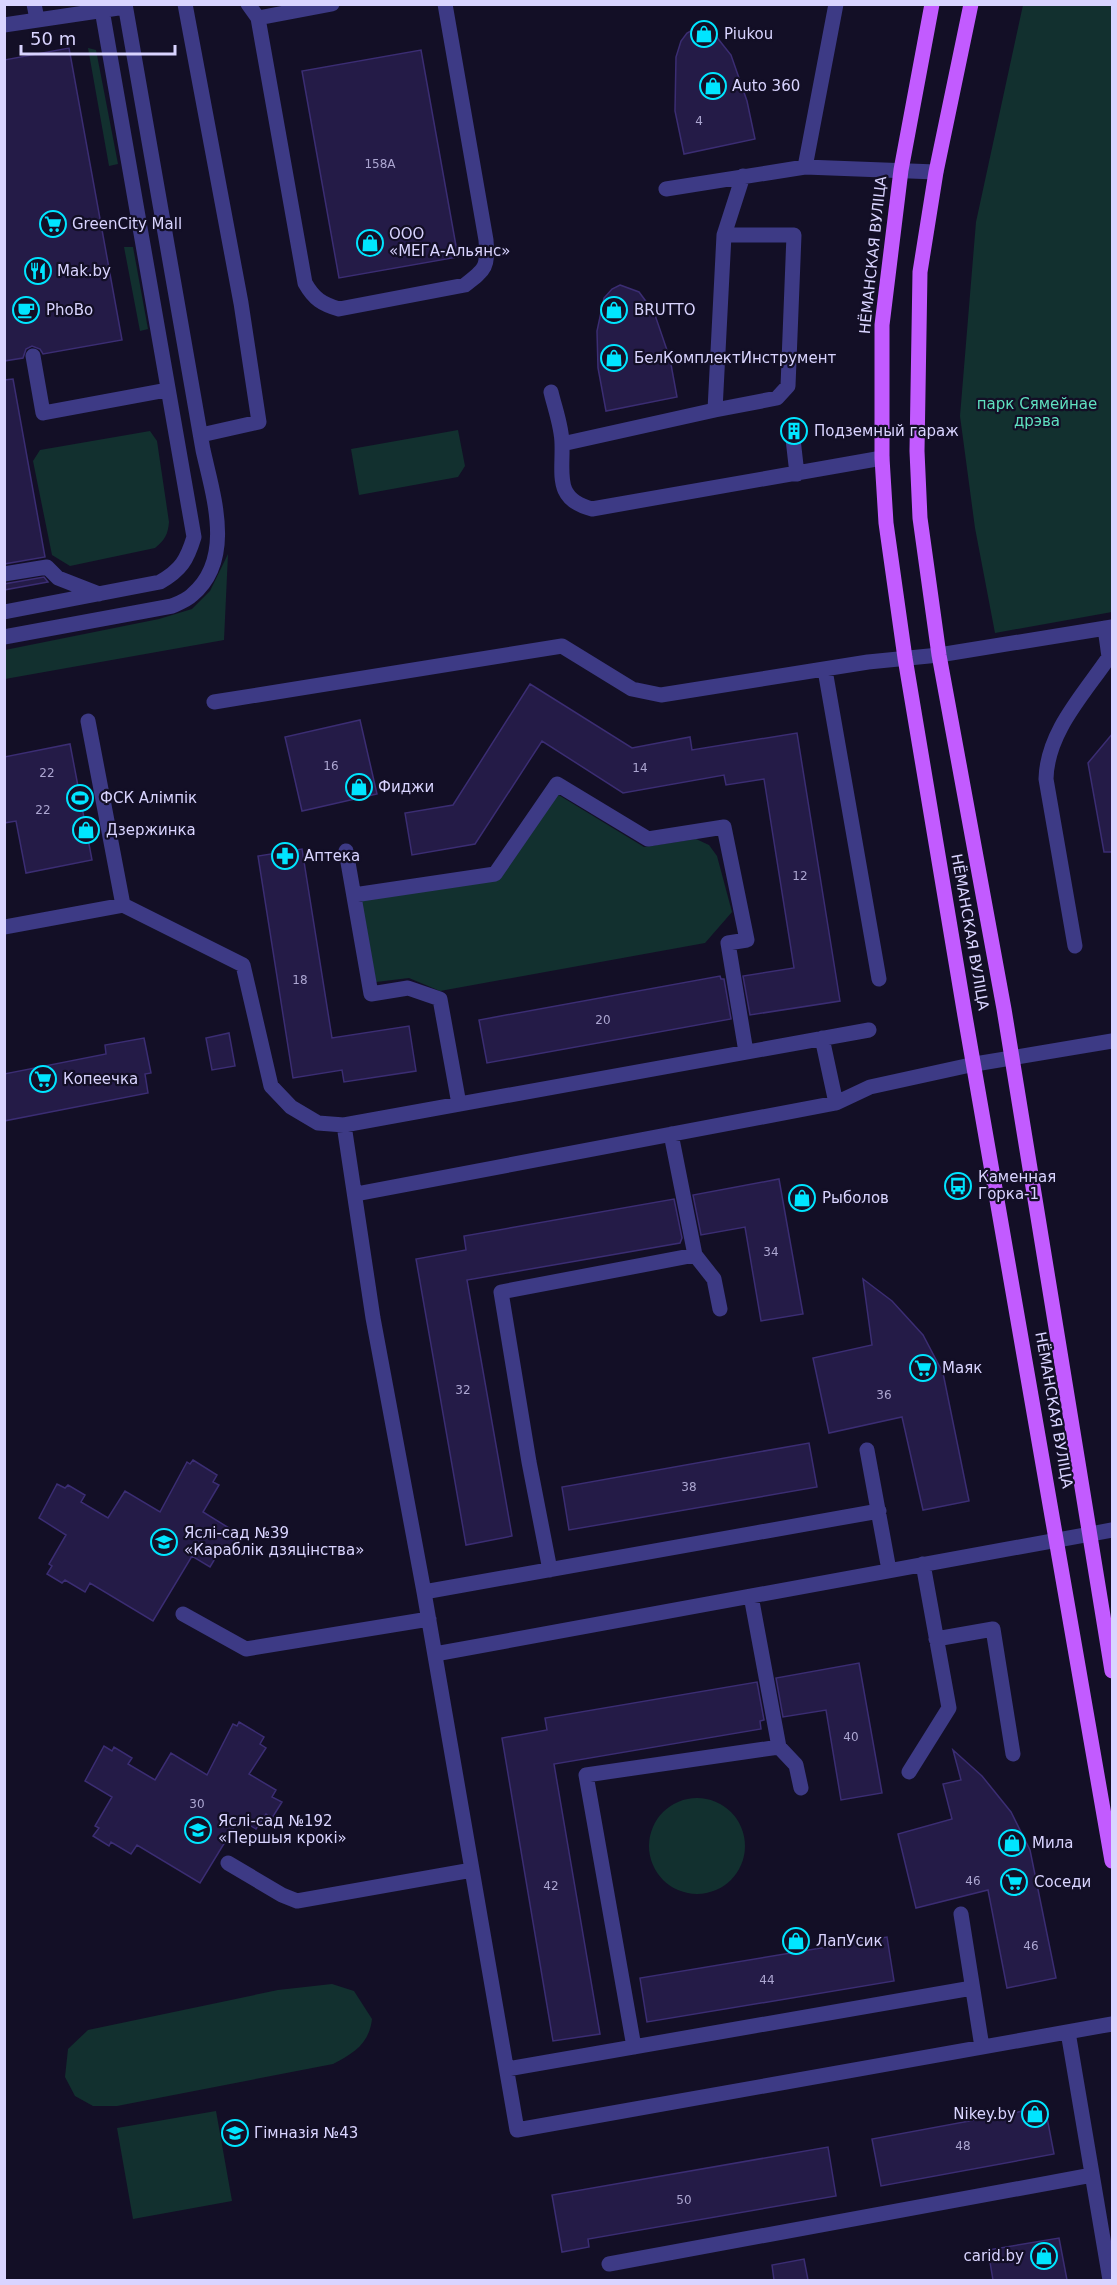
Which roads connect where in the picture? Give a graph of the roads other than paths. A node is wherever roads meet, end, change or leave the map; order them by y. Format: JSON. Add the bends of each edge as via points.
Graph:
{"nodes":[{"id":1,"x":185,"y":4,"type":"edge"},
{"id":2,"x":248,"y":4,"type":"edge"},
{"id":3,"x":332,"y":4,"type":"edge"},
{"id":4,"x":445,"y":4,"type":"edge"},
{"id":5,"x":836,"y":4,"type":"edge"},
{"id":6,"x":932,"y":4,"type":"edge"},
{"id":7,"x":971,"y":4,"type":"edge"},
{"id":8,"x":125,"y":6,"type":"edge"},
{"id":9,"x":102,"y":8,"type":"edge"},
{"id":10,"x":36,"y":12,"type":"edge"},
{"id":11,"x":258,"y":18,"type":"junction"},
{"id":12,"x":4,"y":25,"type":"edge"},
{"id":13,"x":805,"y":167,"type":"junction"},
{"id":14,"x":901,"y":170,"type":"junction"},
{"id":15,"x":936,"y":172,"type":"junction"},
{"id":16,"x":743,"y":176,"type":"junction"},
{"id":17,"x":666,"y":189,"type":"dead end"},
{"id":18,"x":724,"y":235,"type":"junction"},
{"id":19,"x":33,"y":356,"type":"dead end"},
{"id":20,"x":167,"y":390,"type":"junction"},
{"id":21,"x":551,"y":392,"type":"dead end"},
{"id":22,"x":715,"y":410,"type":"junction"},
{"id":23,"x":792,"y":430,"type":"dead end"},
{"id":24,"x":201,"y":435,"type":"junction"},
{"id":25,"x":562,"y":444,"type":"junction"},
{"id":26,"x":882,"y":458,"type":"junction"},
{"id":27,"x":797,"y":474,"type":"junction"},
{"id":28,"x":4,"y":574,"type":"edge"},
{"id":29,"x":100,"y":594,"type":"junction"},
{"id":30,"x":4,"y":612,"type":"edge"},
{"id":31,"x":1109,"y":627,"type":"edge"},
{"id":32,"x":4,"y":637,"type":"edge"},
{"id":33,"x":939,"y":655,"type":"junction"},
{"id":34,"x":905,"y":658,"type":"junction"},
{"id":35,"x":825,"y":670,"type":"junction"},
{"id":36,"x":214,"y":702,"type":"dead end"},
{"id":37,"x":88,"y":721,"type":"dead end"},
{"id":38,"x":346,"y":851,"type":"dead end"},
{"id":39,"x":354,"y":895,"type":"junction"},
{"id":40,"x":123,"y":905,"type":"junction"},
{"id":41,"x":4,"y":927,"type":"edge"},
{"id":42,"x":1075,"y":946,"type":"dead end"},
{"id":43,"x":879,"y":979,"type":"dead end"},
{"id":44,"x":869,"y":1030,"type":"dead end"},
{"id":45,"x":822,"y":1038,"type":"junction"},
{"id":46,"x":1113,"y":1041,"type":"edge"},
{"id":47,"x":746,"y":1052,"type":"junction"},
{"id":48,"x":1012,"y":1058,"type":"junction"},
{"id":49,"x":975,"y":1064,"type":"junction"},
{"id":50,"x":836,"y":1103,"type":"junction"},
{"id":51,"x":459,"y":1104,"type":"junction"},
{"id":52,"x":344,"y":1125,"type":"junction"},
{"id":53,"x":671,"y":1134,"type":"junction"},
{"id":54,"x":356,"y":1194,"type":"junction"},
{"id":55,"x":695,"y":1255,"type":"junction"},
{"id":56,"x":720,"y":1309,"type":"dead end"},
{"id":57,"x":867,"y":1450,"type":"dead end"},
{"id":58,"x":879,"y":1511,"type":"junction"},
{"id":59,"x":1113,"y":1530,"type":"edge"},
{"id":60,"x":1090,"y":1534,"type":"junction"},
{"id":61,"x":1058,"y":1540,"type":"junction"},
{"id":62,"x":923,"y":1564,"type":"junction"},
{"id":63,"x":550,"y":1570,"type":"junction"},
{"id":64,"x":890,"y":1570,"type":"junction"},
{"id":65,"x":424,"y":1592,"type":"junction"},
{"id":66,"x":751,"y":1596,"type":"junction"},
{"id":67,"x":183,"y":1614,"type":"dead end"},
{"id":68,"x":429,"y":1619,"type":"junction"},
{"id":69,"x":936,"y":1639,"type":"junction"},
{"id":70,"x":435,"y":1654,"type":"junction"},
{"id":71,"x":1113,"y":1671,"type":"edge"},
{"id":72,"x":779,"y":1747,"type":"junction"},
{"id":73,"x":1013,"y":1754,"type":"dead end"},
{"id":74,"x":909,"y":1772,"type":"dead end"},
{"id":75,"x":801,"y":1788,"type":"dead end"},
{"id":76,"x":1113,"y":1861,"type":"edge"},
{"id":77,"x":228,"y":1863,"type":"dead end"},
{"id":78,"x":472,"y":1870,"type":"junction"},
{"id":79,"x":961,"y":1914,"type":"dead end"},
{"id":80,"x":972,"y":1988,"type":"junction"},
{"id":81,"x":1113,"y":2024,"type":"edge"},
{"id":82,"x":1068,"y":2032,"type":"junction"},
{"id":83,"x":634,"y":2047,"type":"junction"},
{"id":84,"x":982,"y":2047,"type":"junction"},
{"id":85,"x":507,"y":2069,"type":"junction"},
{"id":86,"x":1092,"y":2175,"type":"junction"},
{"id":87,"x":609,"y":2264,"type":"dead end"},
{"id":88,"x":1110,"y":2280,"type":"edge"}],
"edges":[{"from":1,"to":24,"type":"lane","via":[[259,422]]},
{"from":2,"to":11,"type":"lane"},
{"from":3,"to":11,"type":"lane"},
{"from":4,"to":11,"type":"lane","via":[[488,262],[465,285],[339,309],[322,304],[305,283]]},
{"from":5,"to":13,"type":"lane"},
{"from":6,"to":14,"type":"main road","name":"НЁМАНСКАЯ ВУЛІЦА"},
{"from":7,"to":15,"type":"main road","name":"НЁМАНСКАЯ ВУЛІЦА"},
{"from":8,"to":9,"type":"lane"},
{"from":8,"to":24,"type":"lane"},
{"from":9,"to":10,"type":"lane"},
{"from":9,"to":20,"type":"lane"},
{"from":10,"to":12,"type":"lane"},
{"from":13,"to":14,"type":"lane"},
{"from":13,"to":16,"type":"lane"},
{"from":14,"to":15,"type":"lane"},
{"from":14,"to":26,"type":"main road","name":"НЁМАНСКАЯ ВУЛІЦА","via":[[882,325]]},
{"from":15,"to":33,"type":"main road","name":"НЁМАНСКАЯ ВУЛІЦА","via":[[920,272],[916,451],[920,518]]},
{"from":16,"to":17,"type":"lane"},
{"from":16,"to":18,"type":"lane"},
{"from":18,"to":22,"type":"lane"},
{"from":18,"to":22,"type":"lane","via":[[794,235],[788,386],[777,398]]},
{"from":19,"to":20,"type":"lane","via":[[43,413]]},
{"from":20,"to":29,"type":"lane","via":[[194,537],[191,549],[176,573],[160,582]]},
{"from":21,"to":25,"type":"lane"},
{"from":22,"to":25,"type":"lane"},
{"from":23,"to":27,"type":"lane"},
{"from":24,"to":32,"type":"lane","via":[[218,515],[218,545],[207,574],[193,594],[172,606]]},
{"from":25,"to":27,"type":"lane","via":[[560,466],[565,491],[575,504],[592,509]]},
{"from":26,"to":27,"type":"lane"},
{"from":26,"to":34,"type":"main road","name":"НЁМАНСКАЯ ВУЛІЦА","via":[[886,523]]},
{"from":28,"to":29,"type":"lane","via":[[46,567],[58,578]]},
{"from":29,"to":30,"type":"lane"},
{"from":31,"to":33,"type":"lane"},
{"from":31,"to":42,"type":"lane","via":[[1109,657],[1054,739],[1046,758],[1046,778]]},
{"from":33,"to":34,"type":"lane"},
{"from":33,"to":48,"type":"main road","name":"НЁМАНСКАЯ ВУЛІЦА"},
{"from":34,"to":35,"type":"lane"},
{"from":34,"to":49,"type":"main road","name":"НЁМАНСКАЯ ВУЛІЦА"},
{"from":35,"to":36,"type":"lane","via":[[661,695],[632,689],[562,646]]},
{"from":35,"to":43,"type":"lane"},
{"from":37,"to":40,"type":"lane"},
{"from":38,"to":39,"type":"lane"},
{"from":39,"to":47,"type":"lane","via":[[495,874],[556,784],[648,839],[724,827],[747,940],[728,943]]},
{"from":39,"to":51,"type":"lane","via":[[371,994],[408,988],[440,999]]},
{"from":40,"to":41,"type":"lane"},
{"from":40,"to":52,"type":"lane","via":[[243,965],[271,1086],[291,1107],[318,1123]]},
{"from":44,"to":45,"type":"lane"},
{"from":45,"to":47,"type":"lane"},
{"from":45,"to":50,"type":"lane"},
{"from":46,"to":48,"type":"lane"},
{"from":47,"to":51,"type":"lane"},
{"from":48,"to":49,"type":"lane"},
{"from":48,"to":60,"type":"main road","name":"НЁМАНСКАЯ ВУЛІЦА"},
{"from":49,"to":50,"type":"lane","via":[[870,1087]]},
{"from":49,"to":61,"type":"main road","name":"НЁМАНСКАЯ ВУЛІЦА"},
{"from":50,"to":53,"type":"lane"},
{"from":51,"to":52,"type":"lane"},
{"from":52,"to":54,"type":"lane"},
{"from":53,"to":54,"type":"lane"},
{"from":53,"to":55,"type":"lane"},
{"from":54,"to":65,"type":"lane","via":[[374,1318]]},
{"from":55,"to":56,"type":"lane","via":[[714,1279]]},
{"from":55,"to":63,"type":"lane","via":[[501,1292]]},
{"from":57,"to":58,"type":"lane"},
{"from":58,"to":63,"type":"lane"},
{"from":58,"to":64,"type":"lane"},
{"from":59,"to":60,"type":"lane"},
{"from":60,"to":61,"type":"lane"},
{"from":60,"to":71,"type":"main road","name":"НЁМАНСКАЯ ВУЛІЦА"},
{"from":61,"to":62,"type":"lane"},
{"from":61,"to":76,"type":"main road","name":"НЁМАНСКАЯ ВУЛІЦА"},
{"from":62,"to":64,"type":"lane"},
{"from":62,"to":69,"type":"lane"},
{"from":63,"to":65,"type":"lane"},
{"from":64,"to":66,"type":"lane"},
{"from":65,"to":68,"type":"lane"},
{"from":66,"to":70,"type":"lane"},
{"from":66,"to":72,"type":"lane"},
{"from":67,"to":68,"type":"lane","via":[[246,1648]]},
{"from":68,"to":70,"type":"lane"},
{"from":69,"to":73,"type":"lane","via":[[993,1629]]},
{"from":69,"to":74,"type":"lane","via":[[949,1708]]},
{"from":70,"to":78,"type":"lane"},
{"from":72,"to":75,"type":"lane","via":[[796,1766]]},
{"from":72,"to":83,"type":"lane","via":[[586,1775]]},
{"from":77,"to":78,"type":"lane","via":[[297,1901]]},
{"from":78,"to":85,"type":"lane"},
{"from":79,"to":80,"type":"lane"},
{"from":80,"to":83,"type":"lane"},
{"from":80,"to":84,"type":"lane"},
{"from":81,"to":82,"type":"lane"},
{"from":82,"to":84,"type":"lane"},
{"from":82,"to":86,"type":"lane"},
{"from":83,"to":85,"type":"lane"},
{"from":84,"to":85,"type":"lane","via":[[517,2130]]},
{"from":86,"to":87,"type":"lane"},
{"from":86,"to":88,"type":"lane"}]}
